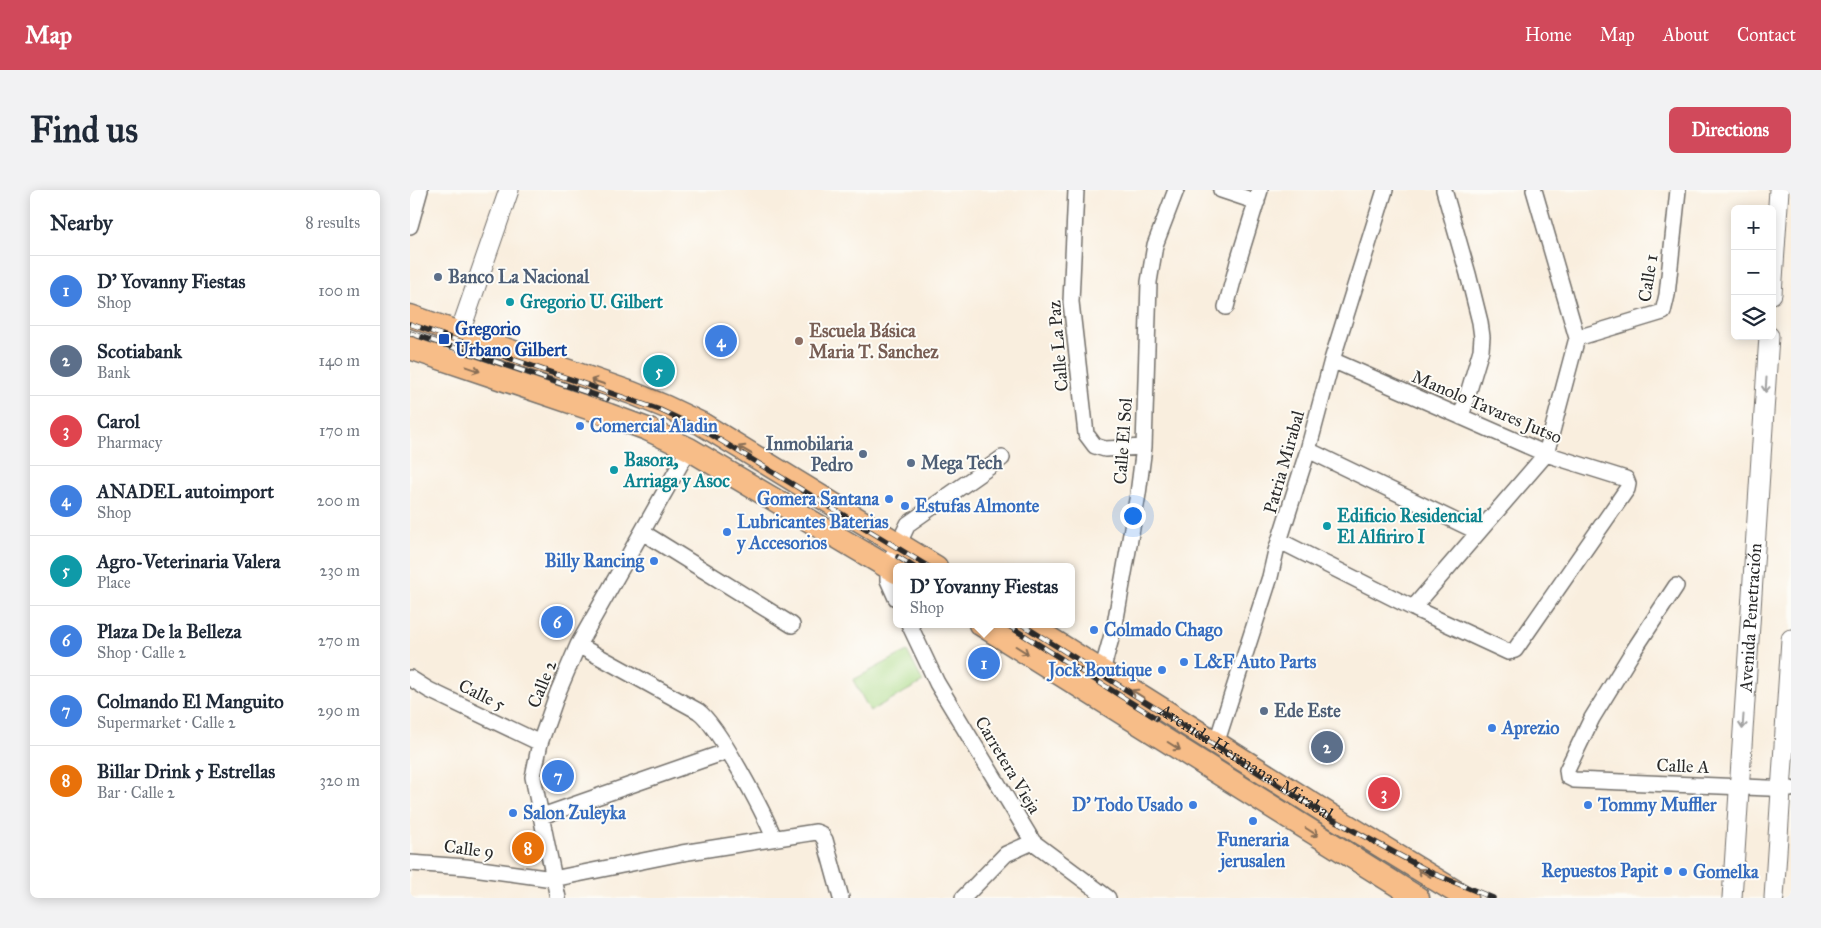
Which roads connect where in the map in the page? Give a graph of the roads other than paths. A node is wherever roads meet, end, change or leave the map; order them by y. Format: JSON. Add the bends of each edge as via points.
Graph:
{"nodes":[{"id":1,"x":420,"y":190,"type":"edge"},
{"id":2,"x":509,"y":190,"type":"edge"},
{"id":3,"x":1076,"y":190,"type":"edge"},
{"id":4,"x":1176,"y":190,"type":"edge"},
{"id":5,"x":1221,"y":190,"type":"edge"},
{"id":6,"x":1385,"y":190,"type":"edge"},
{"id":7,"x":1444,"y":190,"type":"edge"},
{"id":8,"x":1534,"y":190,"type":"edge"},
{"id":9,"x":1678,"y":190,"type":"edge"},
{"id":10,"x":1779,"y":190,"type":"edge"},
{"id":11,"x":1259,"y":196,"type":"edge"},
{"id":12,"x":410,"y":226,"type":"edge"},
{"id":13,"x":1775,"y":250,"type":"edge"},
{"id":14,"x":1226,"y":307,"type":"dead end"},
{"id":15,"x":410,"y":316,"type":"edge"},
{"id":16,"x":460,"y":333,"type":"junction"},
{"id":17,"x":1577,"y":338,"type":"junction"},
{"id":18,"x":1769,"y":340,"type":"edge"},
{"id":19,"x":410,"y":348,"type":"edge"},
{"id":20,"x":1332,"y":360,"type":"junction"},
{"id":21,"x":450,"y":361,"type":"junction"},
{"id":22,"x":1461,"y":417,"type":"junction"},
{"id":23,"x":1144,"y":447,"type":"junction"},
{"id":24,"x":689,"y":449,"type":"junction"},
{"id":25,"x":1308,"y":450,"type":"junction"},
{"id":26,"x":1546,"y":454,"type":"junction"},
{"id":27,"x":1002,"y":458,"type":"dead end"},
{"id":28,"x":642,"y":532,"type":"junction"},
{"id":29,"x":1478,"y":532,"type":"junction"},
{"id":30,"x":898,"y":543,"type":"junction"},
{"id":31,"x":1278,"y":546,"type":"junction"},
{"id":32,"x":893,"y":563,"type":"edge"},
{"id":33,"x":930,"y":563,"type":"edge"},
{"id":34,"x":892,"y":569,"type":"edge"},
{"id":35,"x":1676,"y":586,"type":"dead end"},
{"id":36,"x":893,"y":591,"type":"edge"},
{"id":37,"x":1413,"y":608,"type":"junction"},
{"id":38,"x":792,"y":625,"type":"dead end"},
{"id":39,"x":911,"y":628,"type":"edge"},
{"id":40,"x":986,"y":628,"type":"edge"},
{"id":41,"x":1034,"y":628,"type":"edge"},
{"id":42,"x":1791,"y":639,"type":"edge"},
{"id":43,"x":578,"y":645,"type":"junction"},
{"id":44,"x":1102,"y":671,"type":"junction"},
{"id":45,"x":410,"y":678,"type":"edge"},
{"id":46,"x":1090,"y":693,"type":"junction"},
{"id":47,"x":1212,"y":741,"type":"junction"},
{"id":48,"x":540,"y":743,"type":"junction"},
{"id":49,"x":728,"y":751,"type":"junction"},
{"id":50,"x":1738,"y":786,"type":"junction"},
{"id":51,"x":1786,"y":789,"type":"edge"},
{"id":52,"x":542,"y":816,"type":"junction"},
{"id":53,"x":774,"y":838,"type":"junction"},
{"id":54,"x":1033,"y":842,"type":"junction"},
{"id":55,"x":410,"y":863,"type":"edge"},
{"id":56,"x":554,"y":879,"type":"junction"},
{"id":57,"x":558,"y":898,"type":"edge"},
{"id":58,"x":840,"y":898,"type":"edge"},
{"id":59,"x":963,"y":898,"type":"edge"},
{"id":60,"x":1108,"y":898,"type":"edge"},
{"id":61,"x":1418,"y":898,"type":"edge"},
{"id":62,"x":1466,"y":898,"type":"edge"},
{"id":63,"x":1732,"y":898,"type":"edge"},
{"id":64,"x":1774,"y":898,"type":"edge"}],
"edges":[{"from":1,"to":12,"type":"street"},
{"from":2,"to":16,"type":"street"},
{"from":3,"to":23,"type":"street","name":"Calle La Paz","via":[[1071,302],[1086,434],[1095,446],[1105,449]]},
{"from":4,"to":23,"type":"street","name":"Calle El Sol","via":[[1156,245],[1149,282]]},
{"from":5,"to":11,"type":"street"},
{"from":6,"to":20,"type":"street","name":"Patria Mirabal"},
{"from":7,"to":22,"type":"street","via":[[1482,337]]},
{"from":8,"to":17,"type":"street"},
{"from":9,"to":17,"type":"street","name":"Calle 1","via":[[1663,312]]},
{"from":10,"to":13,"type":"street"},
{"from":11,"to":14,"type":"street"},
{"from":15,"to":16,"type":"main road"},
{"from":16,"to":21,"type":"street"},
{"from":30,"to":16,"type":"main road","one_way":true,"via":[[702,424],[632,393]]},
{"from":17,"to":26,"type":"street"},
{"from":18,"to":50,"type":"street","name":"Avenida Penetración","one_way":true},
{"from":19,"to":21,"type":"main road"},
{"from":20,"to":22,"type":"street","name":"Manolo Tavares Jutso"},
{"from":20,"to":25,"type":"street","name":"Patria Mirabal"},
{"from":21,"to":24,"type":"main road","one_way":true,"via":[[609,415]]},
{"from":22,"to":26,"type":"street","name":"Manolo Tavares Jutso"},
{"from":23,"to":44,"type":"street","name":"Calle El Sol","via":[[1115,624]]},
{"from":24,"to":28,"type":"street","name":"Calle 2"},
{"from":24,"to":34,"type":"main road"},
{"from":25,"to":29,"type":"street"},
{"from":25,"to":31,"type":"street","name":"Patria Mirabal"},
{"from":26,"to":29,"type":"street"},
{"from":26,"to":37,"type":"street","name":"Manolo Tavares Jutso","via":[[1626,479],[1628,484],[1515,650],[1499,650]]},
{"from":27,"to":30,"type":"street","via":[[908,524]]},
{"from":28,"to":38,"type":"street"},
{"from":28,"to":43,"type":"street","name":"Calle 2"},
{"from":29,"to":37,"type":"street"},
{"from":30,"to":32,"type":"street"},
{"from":30,"to":33,"type":"main road"},
{"from":31,"to":37,"type":"street"},
{"from":31,"to":47,"type":"street","name":"Patria Mirabal"},
{"from":34,"to":36,"type":"street","via":[[888,580]]},
{"from":35,"to":50,"type":"street","name":"Calle A","via":[[1592,718],[1567,770],[1568,777],[1574,780]]},
{"from":39,"to":54,"type":"street","name":"Carretera Vieja","via":[[937,683]]},
{"from":40,"to":46,"type":"main road","name":"Avenida Hermanas Mirabal","one_way":true},
{"from":41,"to":44,"type":"main road","name":"Avenida Hermanas Mirabal"},
{"from":42,"to":51,"type":"street"},
{"from":43,"to":48,"type":"street","name":"Calle 2"},
{"from":43,"to":49,"type":"street","via":[[703,714]]},
{"from":44,"to":46,"type":"street","name":"Calle El Sol"},
{"from":47,"to":44,"type":"main road","name":"Avenida Hermanas Mirabal","one_way":true},
{"from":45,"to":48,"type":"street","name":"Calle 5","via":[[428,690]]},
{"from":46,"to":61,"type":"main road","name":"Avenida Hermanas Mirabal","one_way":true},
{"from":62,"to":47,"type":"main road","name":"Avenida Hermanas Mirabal","one_way":true},
{"from":48,"to":52,"type":"street","name":"Calle 2","via":[[533,777]]},
{"from":49,"to":52,"type":"street"},
{"from":49,"to":53,"type":"street"},
{"from":50,"to":51,"type":"street","name":"Calle A"},
{"from":50,"to":63,"type":"street","name":"Avenida Penetración"},
{"from":51,"to":64,"type":"street"},
{"from":52,"to":56,"type":"street","name":"Calle 2"},
{"from":53,"to":56,"type":"street","name":"Calle 9"},
{"from":53,"to":58,"type":"street","name":"Calle 9","via":[[820,834],[825,840]]},
{"from":54,"to":59,"type":"street","via":[[1006,854]]},
{"from":54,"to":60,"type":"street","name":"Carretera Vieja"},
{"from":55,"to":56,"type":"street","name":"Calle 9"},
{"from":56,"to":57,"type":"street","name":"Calle 2"}]}
